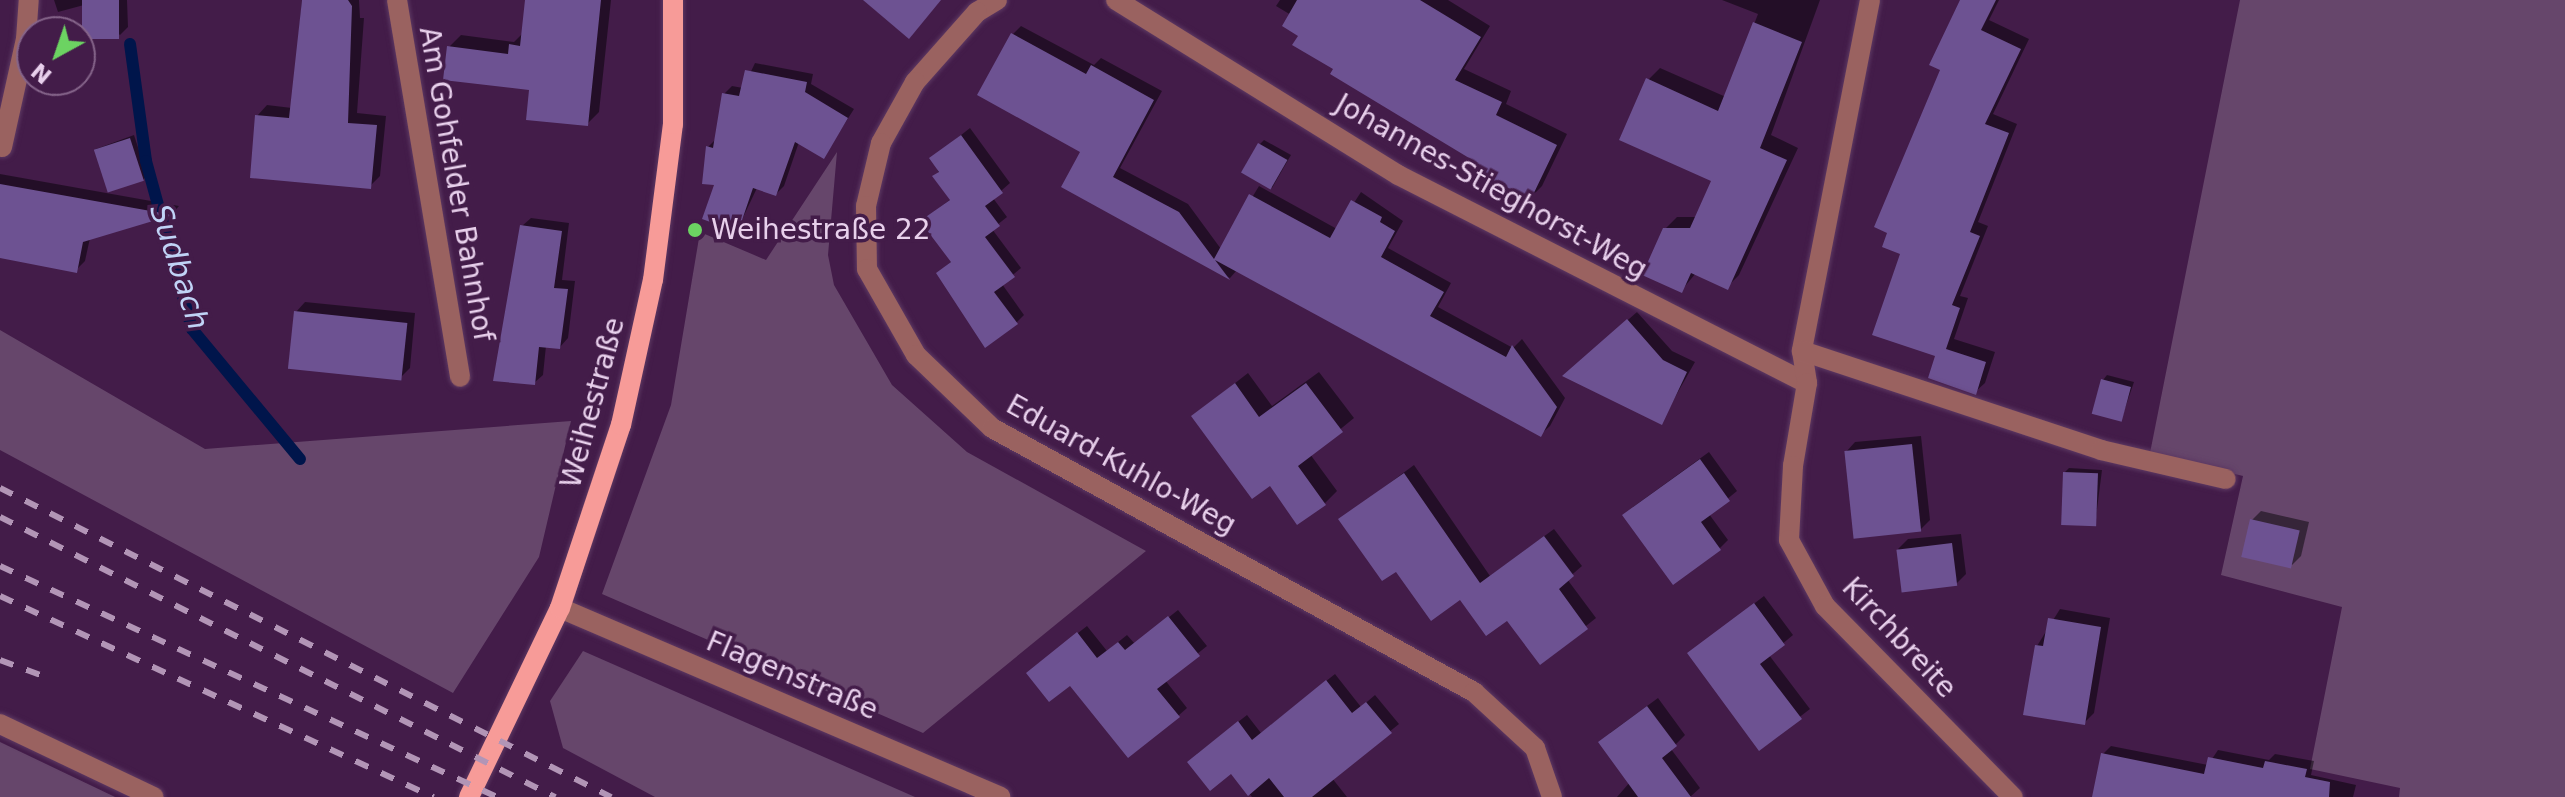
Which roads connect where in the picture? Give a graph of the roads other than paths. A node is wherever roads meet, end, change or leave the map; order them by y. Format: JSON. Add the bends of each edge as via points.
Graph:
{"nodes":[{"id":1,"x":29,"y":0,"type":"edge"},
{"id":2,"x":397,"y":0,"type":"edge"},
{"id":3,"x":673,"y":0,"type":"edge"},
{"id":4,"x":997,"y":0,"type":"edge"},
{"id":5,"x":1116,"y":0,"type":"edge"},
{"id":6,"x":1870,"y":0,"type":"edge"},
{"id":7,"x":2,"y":147,"type":"edge"},
{"id":8,"x":1802,"y":351,"type":"junction"},
{"id":9,"x":460,"y":377,"type":"dead end"},
{"id":10,"x":1807,"y":383,"type":"junction"},
{"id":11,"x":2226,"y":479,"type":"dead end"},
{"id":12,"x":560,"y":608,"type":"junction"},
{"id":13,"x":0,"y":724,"type":"edge"},
{"id":14,"x":154,"y":797,"type":"edge"},
{"id":15,"x":469,"y":797,"type":"edge"},
{"id":16,"x":1000,"y":797,"type":"edge"},
{"id":17,"x":1552,"y":797,"type":"edge"},
{"id":18,"x":2013,"y":797,"type":"edge"}],
"edges":[{"from":1,"to":7,"type":"street","via":[[26,39]]},
{"from":2,"to":9,"type":"street","name":"Am Gohfelder Bahnhof"},
{"from":3,"to":12,"type":"main road","name":"Weihestraße","via":[[673,124],[653,280],[621,425]]},
{"from":4,"to":17,"type":"street","name":"Eduard-Kuhlo-Weg","via":[[977,12],[915,82],[881,143],[866,206],[867,269],[916,355],[992,428],[1474,692],[1535,748]]},
{"from":5,"to":10,"type":"street","name":"Johannes-Stieghorst-Weg","via":[[1398,175]]},
{"from":6,"to":8,"type":"street","name":"Kirchbreite"},
{"from":8,"to":10,"type":"street","name":"Kirchbreite"},
{"from":8,"to":11,"type":"street","via":[[2101,450]]},
{"from":10,"to":18,"type":"street","name":"Kirchbreite","via":[[1793,466],[1789,540],[1825,606]]},
{"from":12,"to":15,"type":"main road","name":"Weihestraße"},
{"from":12,"to":16,"type":"street","name":"Flagenstraße"},
{"from":13,"to":14,"type":"street"}]}
